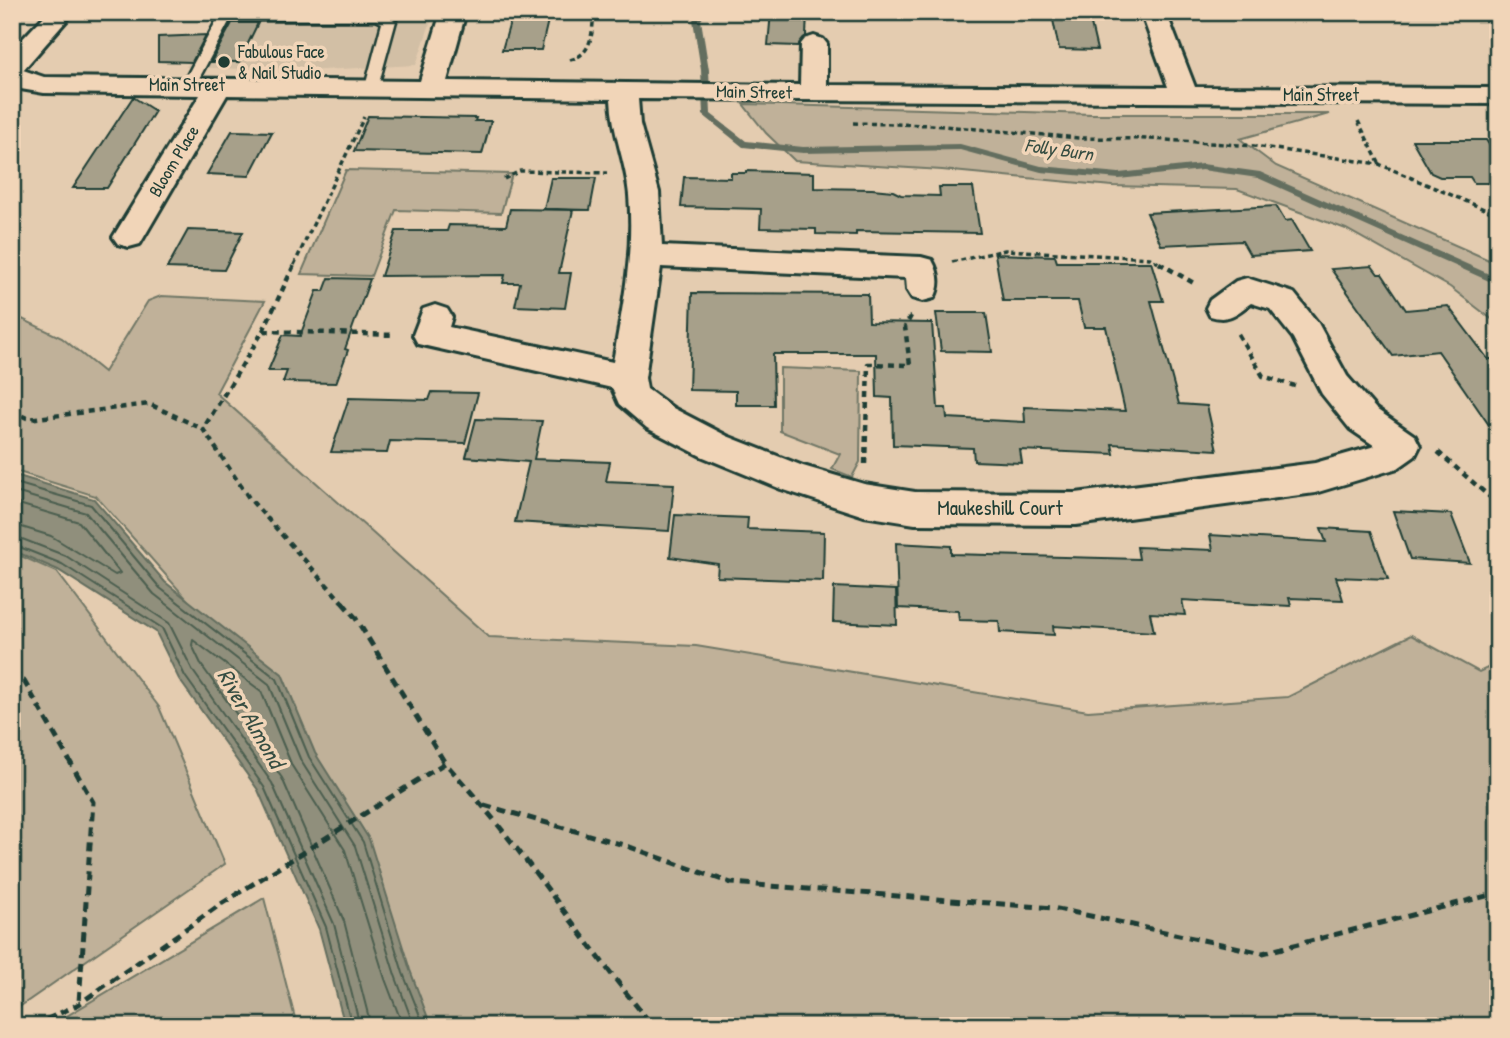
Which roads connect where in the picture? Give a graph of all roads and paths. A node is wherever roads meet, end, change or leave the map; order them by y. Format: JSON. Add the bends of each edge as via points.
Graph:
{"nodes":[{"id":1,"x":62,"y":12,"type":"edge"},
{"id":2,"x":454,"y":12,"type":"edge"},
{"id":3,"x":593,"y":12,"type":"edge"},
{"id":4,"x":1153,"y":12,"type":"edge"},
{"id":5,"x":814,"y":44,"type":"dead end"},
{"id":6,"x":561,"y":60,"type":"dead end"},
{"id":7,"x":12,"y":66,"type":"edge"},
{"id":8,"x":12,"y":75,"type":"edge"},
{"id":9,"x":189,"y":85,"type":"junction"},
{"id":10,"x":219,"y":86,"type":"junction"},
{"id":11,"x":375,"y":88,"type":"junction"},
{"id":12,"x":431,"y":88,"type":"junction"},
{"id":13,"x":624,"y":90,"type":"junction"},
{"id":14,"x":821,"y":92,"type":"junction"},
{"id":15,"x":1184,"y":94,"type":"junction"},
{"id":16,"x":1345,"y":95,"type":"junction"},
{"id":17,"x":1498,"y":96,"type":"edge"},
{"id":18,"x":1380,"y":164,"type":"junction"},
{"id":19,"x":639,"y":174,"type":"junction"},
{"id":20,"x":504,"y":179,"type":"dead end"},
{"id":21,"x":1498,"y":215,"type":"edge"},
{"id":22,"x":98,"y":234,"type":"dead end"},
{"id":23,"x":647,"y":257,"type":"junction"},
{"id":24,"x":922,"y":279,"type":"junction"},
{"id":25,"x":1222,"y":307,"type":"junction"},
{"id":26,"x":433,"y":326,"type":"joint"},
{"id":27,"x":264,"y":331,"type":"junction"},
{"id":28,"x":628,"y":378,"type":"junction"},
{"id":29,"x":1334,"y":385,"type":"junction"},
{"id":30,"x":12,"y":411,"type":"edge"},
{"id":31,"x":203,"y":429,"type":"junction"},
{"id":32,"x":1415,"y":444,"type":"junction"},
{"id":33,"x":864,"y":500,"type":"junction"},
{"id":34,"x":1498,"y":504,"type":"edge"},
{"id":35,"x":12,"y":670,"type":"edge"},
{"id":36,"x":445,"y":763,"type":"junction"},
{"id":37,"x":484,"y":805,"type":"junction"},
{"id":38,"x":1498,"y":892,"type":"edge"},
{"id":39,"x":79,"y":1003,"type":"junction"},
{"id":40,"x":33,"y":1026,"type":"edge"},
{"id":41,"x":653,"y":1026,"type":"edge"}],
"edges":[{"from":1,"to":7,"type":"street"},
{"from":2,"to":12,"type":"street"},
{"from":3,"to":6,"type":"path","via":[[588,52]]},
{"from":4,"to":15,"type":"street"},
{"from":5,"to":14,"type":"street"},
{"from":8,"to":9,"type":"street","name":"Main Street","via":[[44,85]]},
{"from":9,"to":10,"type":"street","name":"Main Street"},
{"from":9,"to":11,"type":"lane","via":[[225,17],[378,16],[389,21]]},
{"from":10,"to":11,"type":"street","name":"Main Street"},
{"from":10,"to":22,"type":"street","name":"Bloom Place","via":[[141,238]]},
{"from":11,"to":12,"type":"street","name":"Main Street"},
{"from":11,"to":27,"type":"path"},
{"from":12,"to":13,"type":"street","name":"Main Street"},
{"from":13,"to":14,"type":"street","name":"Main Street"},
{"from":13,"to":19,"type":"street","via":[[626,124]]},
{"from":14,"to":15,"type":"street","name":"Main Street"},
{"from":14,"to":18,"type":"path","via":[[840,118],[852,123],[1241,145]]},
{"from":15,"to":16,"type":"street","name":"Main Street"},
{"from":16,"to":17,"type":"street","name":"Main Street"},
{"from":16,"to":18,"type":"path"},
{"from":18,"to":21,"type":"path"},
{"from":19,"to":20,"type":"path","via":[[520,171]]},
{"from":19,"to":23,"type":"street"},
{"from":23,"to":24,"type":"street"},
{"from":23,"to":28,"type":"street"},
{"from":24,"to":25,"type":"path","via":[[1005,250],[1150,258],[1204,289]]},
{"from":24,"to":33,"type":"path","via":[[905,327],[910,365],[868,363]]},
{"from":25,"to":29,"type":"path","via":[[1263,376],[1308,389]]},
{"from":25,"to":29,"type":"street","via":[[1247,289],[1282,301],[1306,332]]},
{"from":26,"to":27,"type":"path"},
{"from":26,"to":28,"type":"street"},
{"from":27,"to":31,"type":"path"},
{"from":28,"to":33,"type":"street","name":"Maukeshill Court","via":[[631,395],[660,418],[794,478]]},
{"from":29,"to":32,"type":"street","via":[[1363,419]]},
{"from":30,"to":31,"type":"path","via":[[29,419],[149,404]]},
{"from":31,"to":36,"type":"path","via":[[249,498],[355,617]]},
{"from":32,"to":33,"type":"street","name":"Maukeshill Court","via":[[1385,458],[1315,478],[1076,509],[915,508]]},
{"from":32,"to":34,"type":"path"},
{"from":35,"to":39,"type":"path","via":[[24,681],[93,802]]},
{"from":36,"to":37,"type":"path"},
{"from":36,"to":39,"type":"path","via":[[221,904]]},
{"from":37,"to":38,"type":"path","via":[[624,845],[731,883],[1053,908],[1263,953]]},
{"from":37,"to":41,"type":"path"},
{"from":39,"to":40,"type":"path"}]}
